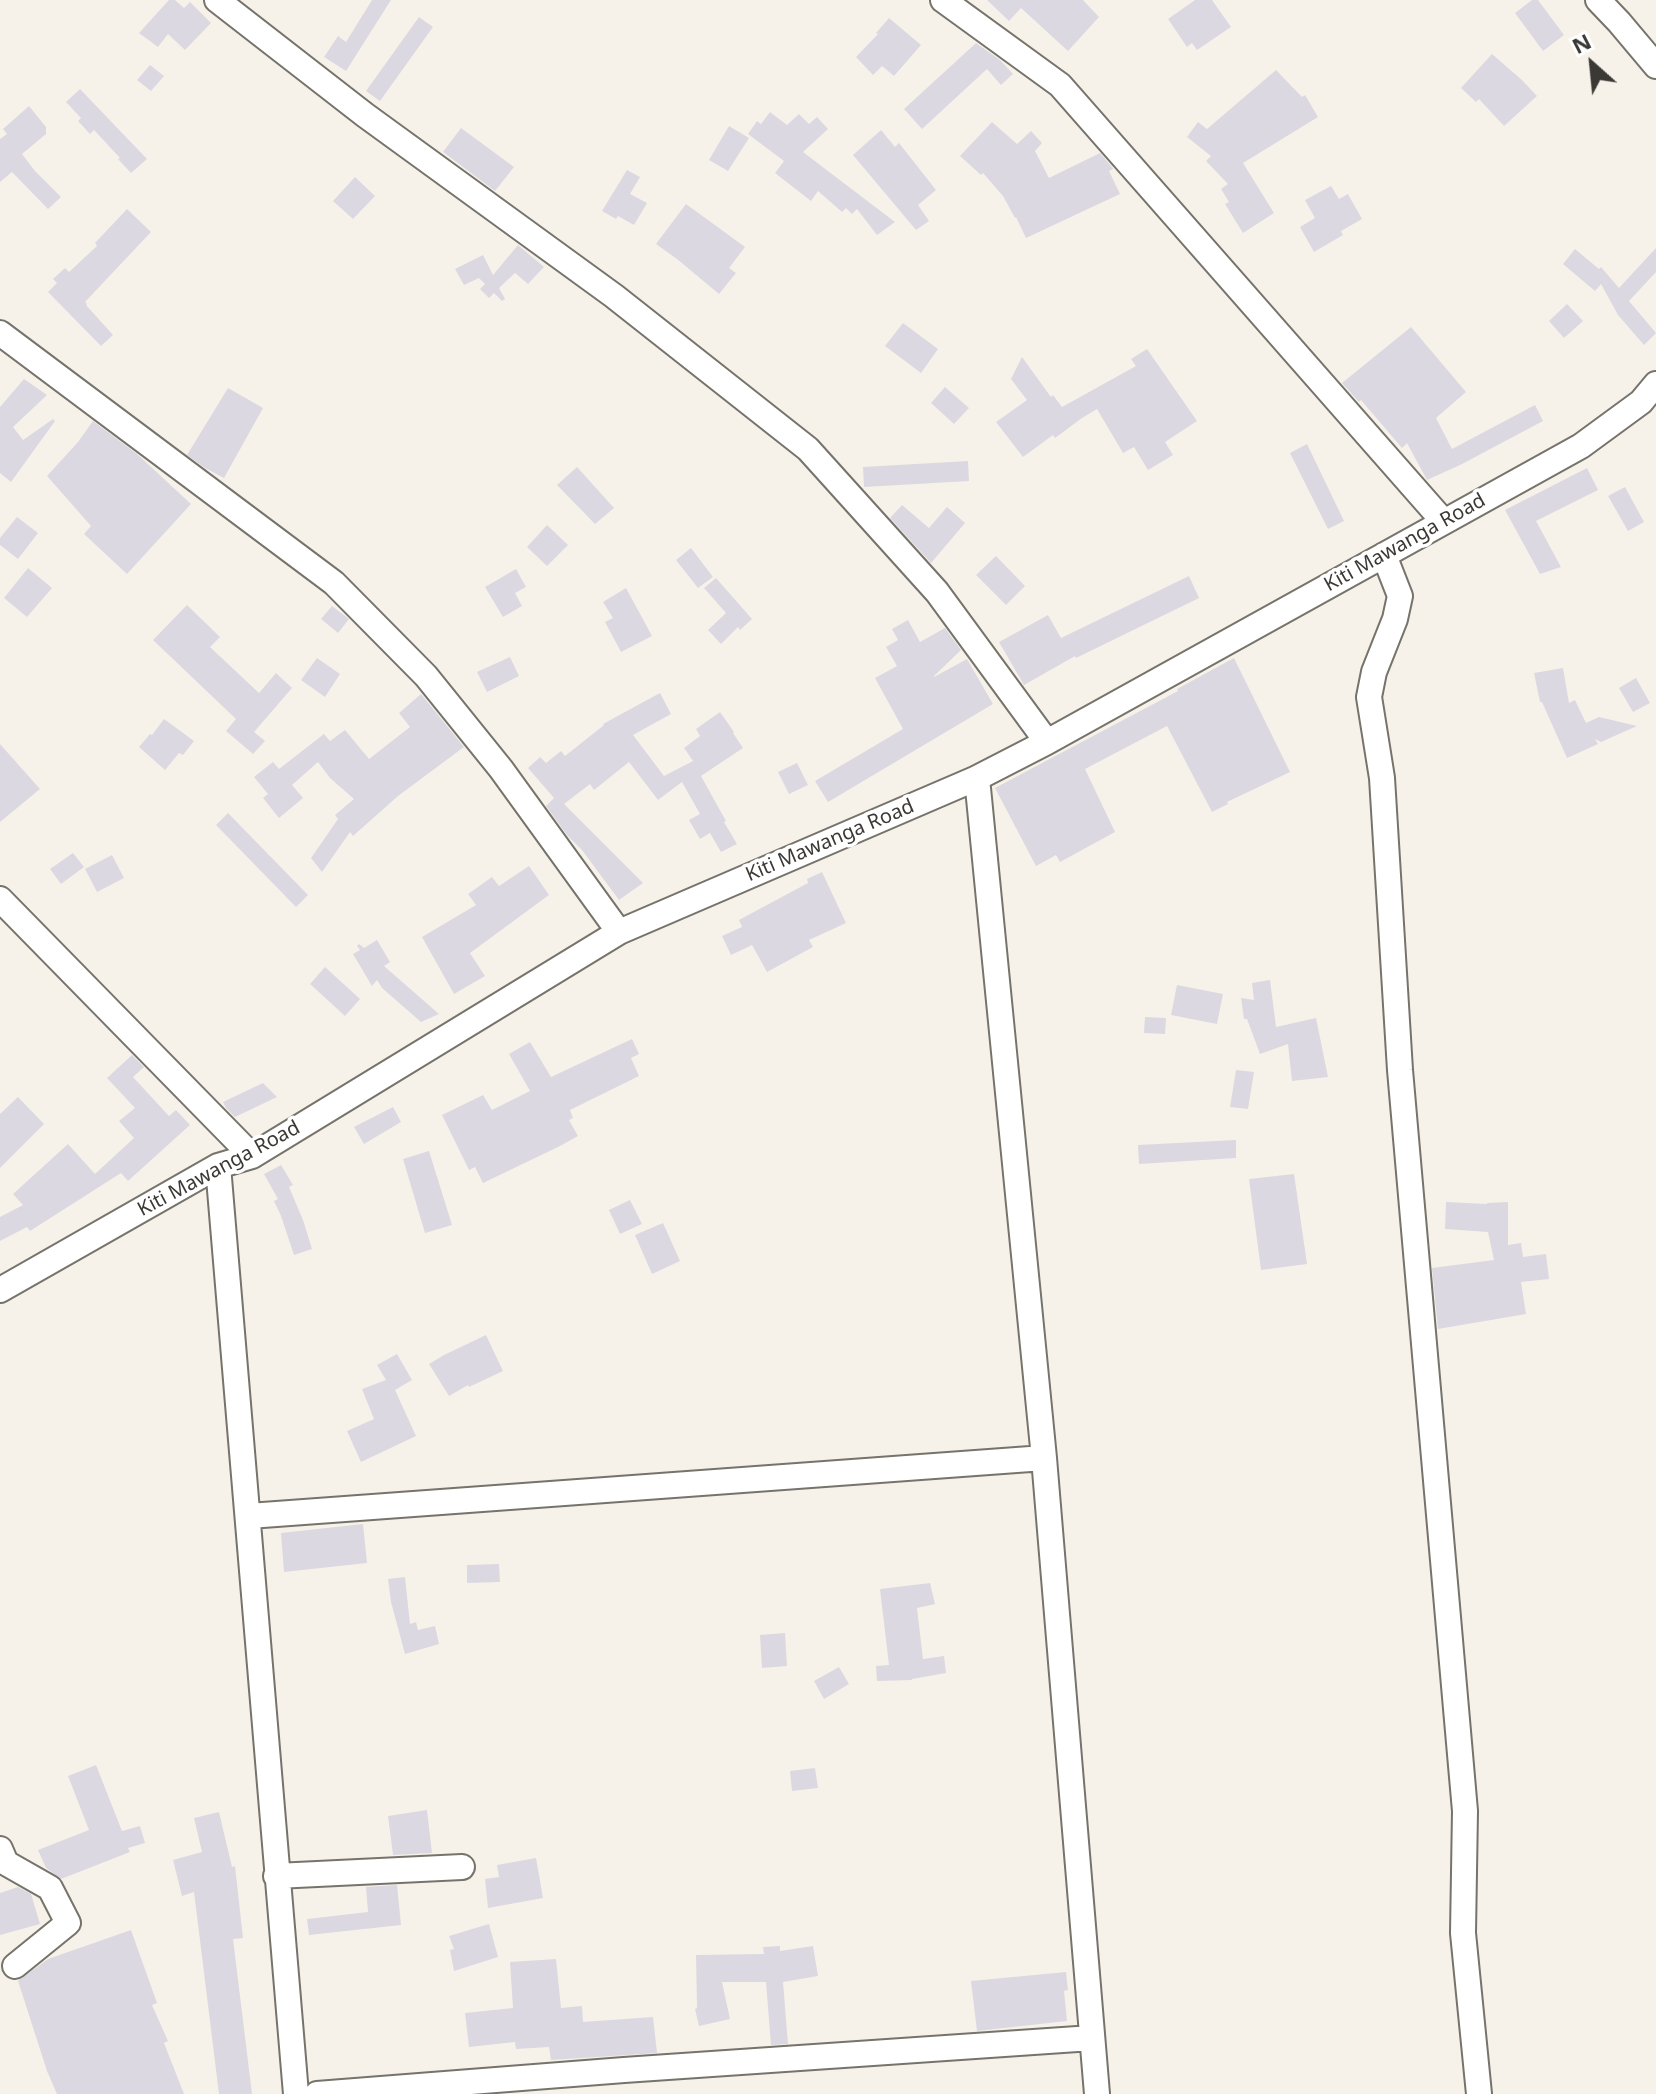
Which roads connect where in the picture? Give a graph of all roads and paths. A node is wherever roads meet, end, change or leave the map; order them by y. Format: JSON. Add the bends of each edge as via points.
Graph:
{"nodes":[{"id":1,"x":217,"y":0,"type":"edge"},
{"id":2,"x":943,"y":0,"type":"edge"},
{"id":3,"x":1598,"y":0,"type":"edge"},
{"id":4,"x":1656,"y":66,"type":"edge"},
{"id":5,"x":0,"y":333,"type":"edge"},
{"id":6,"x":1651,"y":393,"type":"edge"},
{"id":7,"x":1444,"y":522,"type":"junction"},
{"id":8,"x":1384,"y":555,"type":"junction"},
{"id":9,"x":1047,"y":742,"type":"junction"},
{"id":10,"x":977,"y":778,"type":"junction"},
{"id":11,"x":0,"y":899,"type":"edge"},
{"id":12,"x":619,"y":932,"type":"junction"},
{"id":13,"x":252,"y":1156,"type":"junction"},
{"id":14,"x":218,"y":1166,"type":"junction"},
{"id":15,"x":0,"y":1290,"type":"edge"},
{"id":16,"x":1044,"y":1458,"type":"junction"},
{"id":17,"x":249,"y":1516,"type":"junction"},
{"id":18,"x":0,"y":1849,"type":"edge"},
{"id":19,"x":462,"y":1867,"type":"dead end"},
{"id":20,"x":276,"y":1876,"type":"junction"},
{"id":21,"x":15,"y":1966,"type":"dead end"},
{"id":22,"x":1092,"y":2038,"type":"junction"},
{"id":23,"x":296,"y":2094,"type":"edge"},
{"id":24,"x":317,"y":2094,"type":"edge"},
{"id":25,"x":1097,"y":2094,"type":"edge"},
{"id":26,"x":1479,"y":2094,"type":"edge"}],
"edges":[{"from":1,"to":9,"type":"street","via":[[614,296],[808,449],[937,592]]},
{"from":2,"to":7,"type":"street","via":[[1060,85]]},
{"from":3,"to":4,"type":"street"},
{"from":5,"to":12,"type":"street","via":[[334,583],[426,676]]},
{"from":6,"to":7,"type":"street","name":"Kiti Mawanga Road","via":[[1581,446]]},
{"from":7,"to":8,"type":"street","name":"Kiti Mawanga Road"},
{"from":8,"to":9,"type":"street","name":"Kiti Mawanga Road"},
{"from":8,"to":26,"type":"street","via":[[1400,596],[1369,697],[1382,778],[1400,1070],[1465,1811],[1463,1933]]},
{"from":9,"to":10,"type":"street","name":"Kiti Mawanga Road"},
{"from":10,"to":12,"type":"street","name":"Kiti Mawanga Road"},
{"from":10,"to":16,"type":"street"},
{"from":11,"to":13,"type":"street"},
{"from":12,"to":13,"type":"street","name":"Kiti Mawanga Road"},
{"from":13,"to":14,"type":"street","name":"Kiti Mawanga Road"},
{"from":14,"to":15,"type":"street","name":"Kiti Mawanga Road"},
{"from":14,"to":17,"type":"street"},
{"from":16,"to":17,"type":"street"},
{"from":16,"to":22,"type":"street"},
{"from":17,"to":20,"type":"street"},
{"from":18,"to":21,"type":"street","via":[[6,1863],[50,1888],[68,1923]]},
{"from":19,"to":20,"type":"street"},
{"from":20,"to":23,"type":"street"},
{"from":22,"to":24,"type":"street"},
{"from":22,"to":25,"type":"street"}]}
